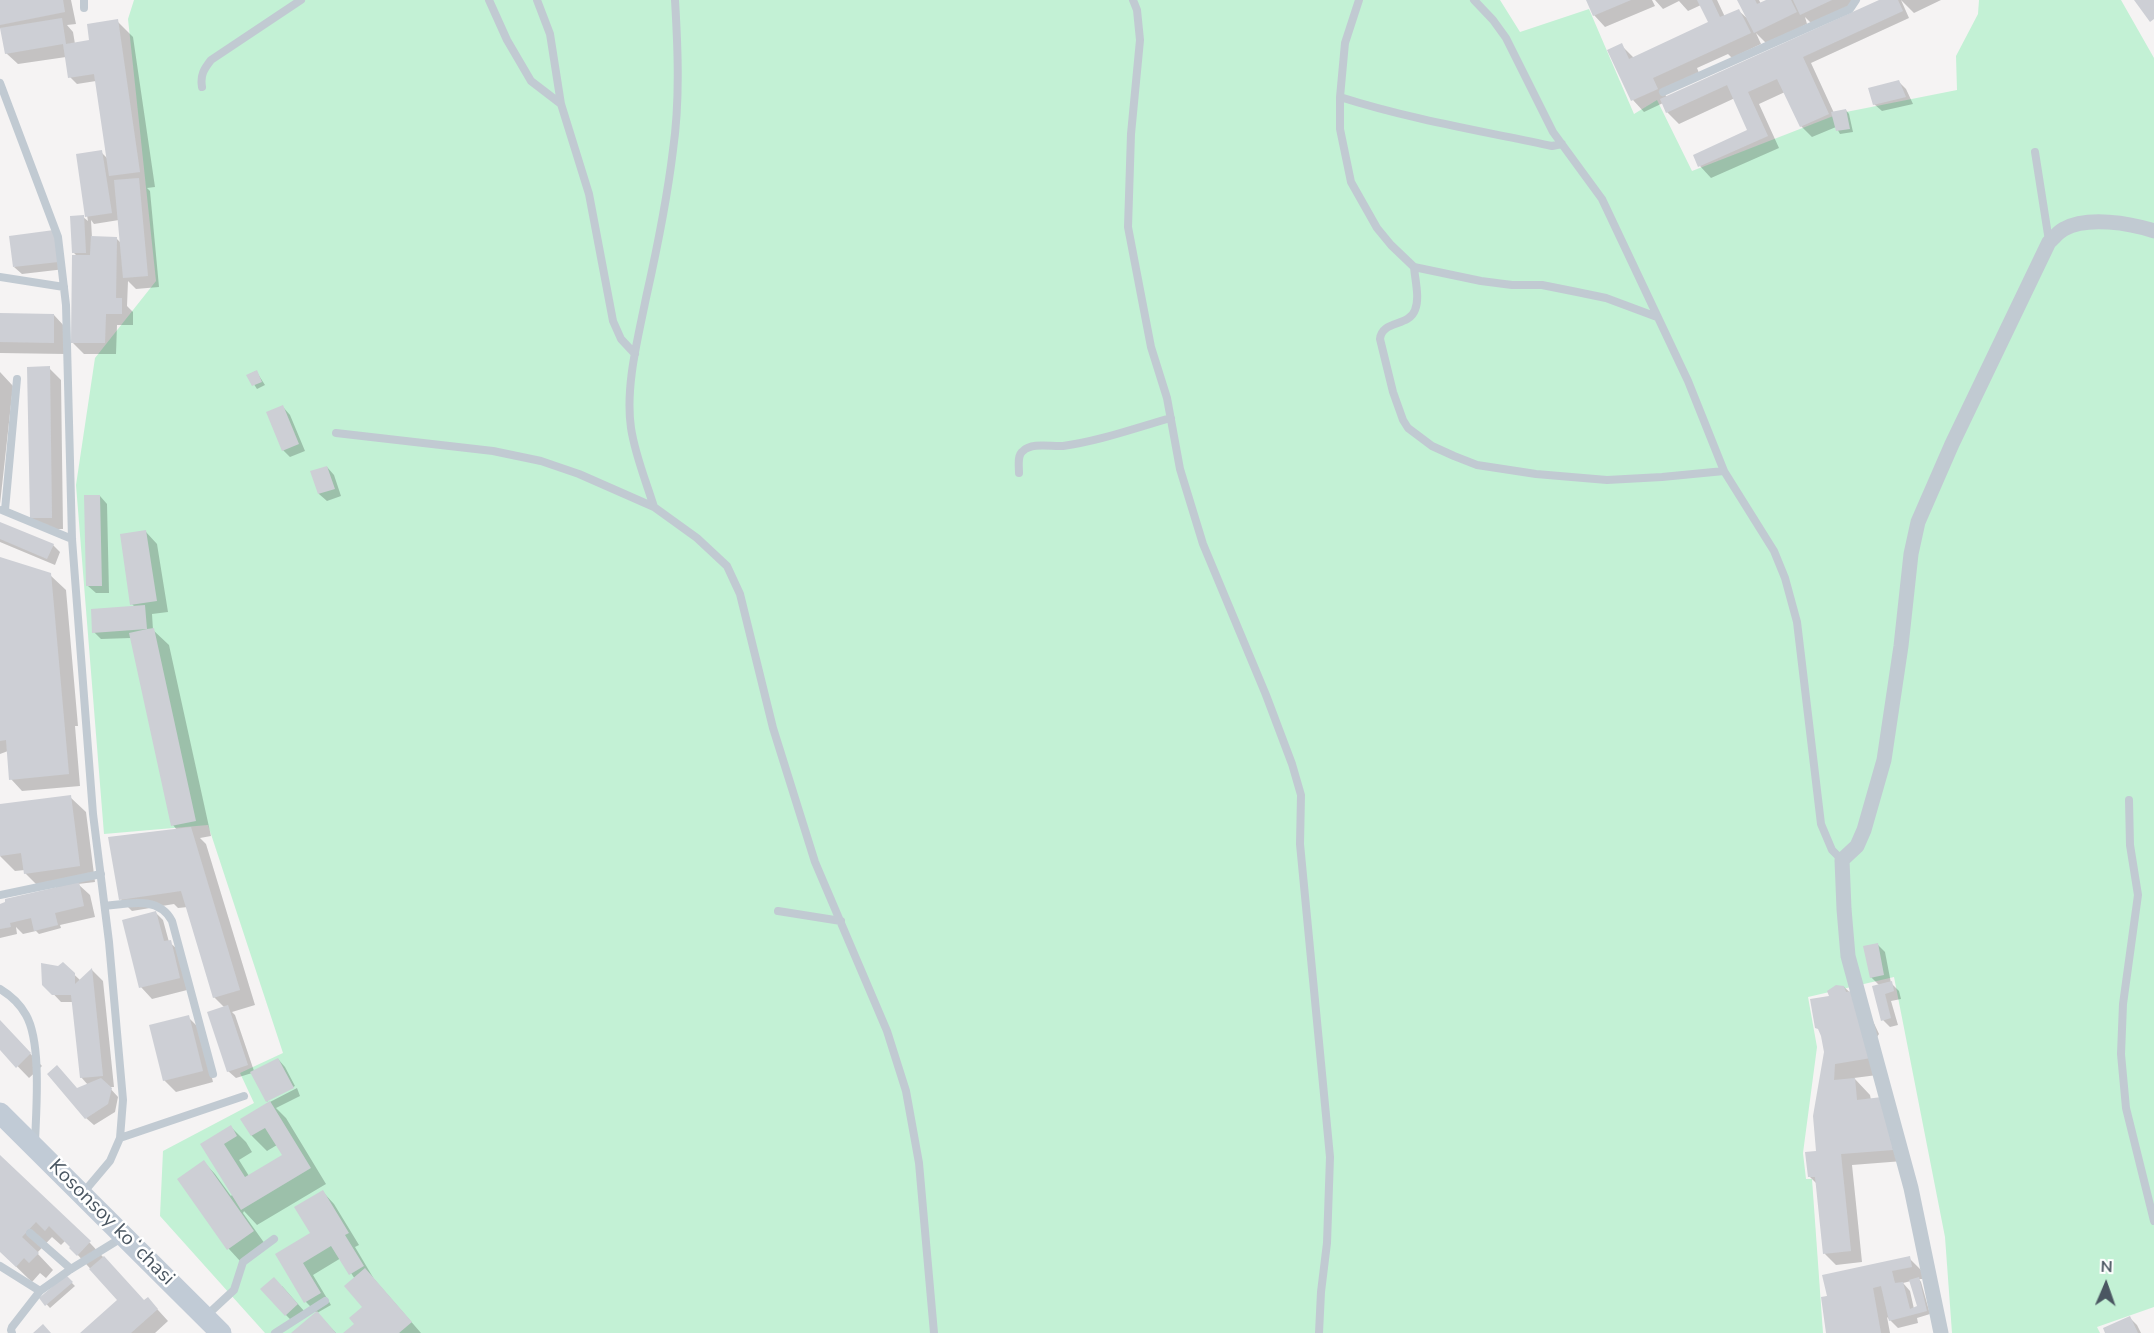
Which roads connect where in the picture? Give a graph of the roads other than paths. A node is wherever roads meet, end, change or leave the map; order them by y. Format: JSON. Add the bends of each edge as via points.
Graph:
{"nodes":[{"id":1,"x":301,"y":0,"type":"edge"},
{"id":2,"x":489,"y":0,"type":"edge"},
{"id":3,"x":537,"y":0,"type":"edge"},
{"id":4,"x":675,"y":0,"type":"edge"},
{"id":5,"x":1133,"y":0,"type":"edge"},
{"id":6,"x":1359,"y":0,"type":"edge"},
{"id":7,"x":1474,"y":0,"type":"edge"},
{"id":8,"x":1856,"y":0,"type":"edge"},
{"id":9,"x":0,"y":84,"type":"edge"},
{"id":10,"x":202,"y":87,"type":"dead end"},
{"id":11,"x":1663,"y":92,"type":"dead end"},
{"id":12,"x":1340,"y":97,"type":"junction"},
{"id":13,"x":561,"y":104,"type":"junction"},
{"id":14,"x":1562,"y":144,"type":"junction"},
{"id":15,"x":2035,"y":152,"type":"dead end"},
{"id":16,"x":2154,"y":231,"type":"edge"},
{"id":17,"x":2049,"y":242,"type":"junction"},
{"id":18,"x":1414,"y":267,"type":"junction"},
{"id":19,"x":0,"y":276,"type":"edge"},
{"id":20,"x":64,"y":287,"type":"junction"},
{"id":21,"x":1657,"y":317,"type":"junction"},
{"id":22,"x":634,"y":354,"type":"junction"},
{"id":23,"x":17,"y":379,"type":"dead end"},
{"id":24,"x":1171,"y":418,"type":"junction"},
{"id":25,"x":336,"y":433,"type":"dead end"},
{"id":26,"x":1724,"y":471,"type":"junction"},
{"id":27,"x":1019,"y":473,"type":"dead end"},
{"id":28,"x":654,"y":507,"type":"junction"},
{"id":29,"x":2,"y":510,"type":"edge"},
{"id":30,"x":72,"y":538,"type":"junction"},
{"id":31,"x":2129,"y":800,"type":"dead end"},
{"id":32,"x":1842,"y":860,"type":"junction"},
{"id":33,"x":101,"y":874,"type":"junction"},
{"id":34,"x":0,"y":895,"type":"edge"},
{"id":35,"x":105,"y":906,"type":"junction"},
{"id":36,"x":778,"y":911,"type":"dead end"},
{"id":37,"x":841,"y":921,"type":"junction"},
{"id":38,"x":0,"y":989,"type":"edge"},
{"id":39,"x":213,"y":1074,"type":"dead end"},
{"id":40,"x":244,"y":1096,"type":"dead end"},
{"id":41,"x":0,"y":1113,"type":"edge"},
{"id":42,"x":120,"y":1138,"type":"junction"},
{"id":43,"x":35,"y":1147,"type":"junction"},
{"id":44,"x":82,"y":1194,"type":"junction"},
{"id":45,"x":2154,"y":1221,"type":"edge"},
{"id":46,"x":30,"y":1233,"type":"dead end"},
{"id":47,"x":124,"y":1236,"type":"junction"},
{"id":48,"x":274,"y":1239,"type":"dead end"},
{"id":49,"x":0,"y":1266,"type":"edge"},
{"id":50,"x":71,"y":1269,"type":"junction"},
{"id":51,"x":40,"y":1292,"type":"junction"},
{"id":52,"x":325,"y":1300,"type":"dead end"},
{"id":53,"x":205,"y":1317,"type":"junction"},
{"id":54,"x":12,"y":1333,"type":"edge"},
{"id":55,"x":221,"y":1333,"type":"edge"},
{"id":56,"x":275,"y":1333,"type":"edge"},
{"id":57,"x":934,"y":1333,"type":"edge"},
{"id":58,"x":1319,"y":1333,"type":"edge"},
{"id":59,"x":1941,"y":1333,"type":"edge"}],
"edges":[{"from":1,"to":10,"type":"lane","via":[[211,60],[203,70]]},
{"from":2,"to":13,"type":"lane","via":[[531,81]]},
{"from":3,"to":13,"type":"lane","via":[[550,33]]},
{"from":4,"to":22,"type":"lane","via":[[678,106],[673,151],[659,240]]},
{"from":5,"to":24,"type":"lane","via":[[1140,40],[1128,226],[1151,347]]},
{"from":6,"to":12,"type":"lane","via":[[1345,43]]},
{"from":7,"to":14,"type":"lane","via":[[1506,38]]},
{"from":8,"to":11,"type":"lane","via":[[1850,9]]},
{"from":9,"to":20,"type":"lane","via":[[58,237]]},
{"from":12,"to":14,"type":"lane","via":[[1456,127],[1552,146]]},
{"from":12,"to":18,"type":"lane","via":[[1340,129],[1351,182],[1377,228]]},
{"from":13,"to":22,"type":"lane","via":[[589,194],[613,321]]},
{"from":14,"to":21,"type":"lane","via":[[1602,199]]},
{"from":15,"to":17,"type":"lane"},
{"from":16,"to":17,"type":"street","via":[[2113,222],[2083,223],[2063,229]]},
{"from":17,"to":32,"type":"street","via":[[1918,522],[1884,760],[1864,830],[1857,846]]},
{"from":18,"to":21,"type":"lane","via":[[1481,281],[1577,292]]},
{"from":18,"to":26,"type":"lane","via":[[1414,313],[1405,321],[1386,327],[1380,339],[1403,420],[1432,446],[1477,465],[1606,480]]},
{"from":19,"to":20,"type":"lane"},
{"from":20,"to":30,"type":"lane"},
{"from":21,"to":26,"type":"lane"},
{"from":22,"to":28,"type":"lane","via":[[631,426]]},
{"from":23,"to":29,"type":"lane"},
{"from":24,"to":27,"type":"lane","via":[[1081,444],[1024,449]]},
{"from":24,"to":58,"type":"lane","via":[[1180,469],[1203,544],[1266,695],[1301,795],[1300,844],[1330,1157]]},
{"from":25,"to":28,"type":"lane","via":[[493,451],[541,461]]},
{"from":26,"to":32,"type":"lane","via":[[1774,551],[1785,578],[1797,622],[1821,824],[1832,850]]},
{"from":28,"to":37,"type":"lane","via":[[727,566],[740,594],[797,810]]},
{"from":29,"to":30,"type":"lane"},
{"from":30,"to":33,"type":"lane"},
{"from":31,"to":45,"type":"lane","via":[[2130,845],[2138,895],[2123,1004],[2121,1054],[2126,1108]]},
{"from":32,"to":59,"type":"street","via":[[1848,956],[1908,1177]]},
{"from":33,"to":34,"type":"lane"},
{"from":33,"to":35,"type":"lane"},
{"from":35,"to":39,"type":"lane","via":[[152,904],[166,910]]},
{"from":35,"to":42,"type":"lane","via":[[123,1100]]},
{"from":36,"to":37,"type":"lane"},
{"from":37,"to":57,"type":"lane","via":[[888,1031],[906,1091],[919,1163]]},
{"from":38,"to":43,"type":"lane","via":[[26,1015],[33,1037]]},
{"from":40,"to":42,"type":"lane"},
{"from":41,"to":43,"type":"main road","name":"Kosonsoy koʻchasi"},
{"from":42,"to":44,"type":"lane","via":[[110,1161]]},
{"from":43,"to":44,"type":"main road","name":"Kosonsoy koʻchasi"},
{"from":44,"to":47,"type":"main road","name":"Kosonsoy koʻchasi"},
{"from":46,"to":50,"type":"lane"},
{"from":47,"to":50,"type":"lane"},
{"from":47,"to":53,"type":"main road","name":"Kosonsoy koʻchasi"},
{"from":48,"to":53,"type":"lane","via":[[243,1262],[234,1290]]},
{"from":49,"to":51,"type":"lane"},
{"from":50,"to":51,"type":"lane"},
{"from":51,"to":54,"type":"lane","via":[[12,1327]]},
{"from":52,"to":56,"type":"lane"},
{"from":53,"to":55,"type":"main road","name":"Kosonsoy koʻchasi"}]}
